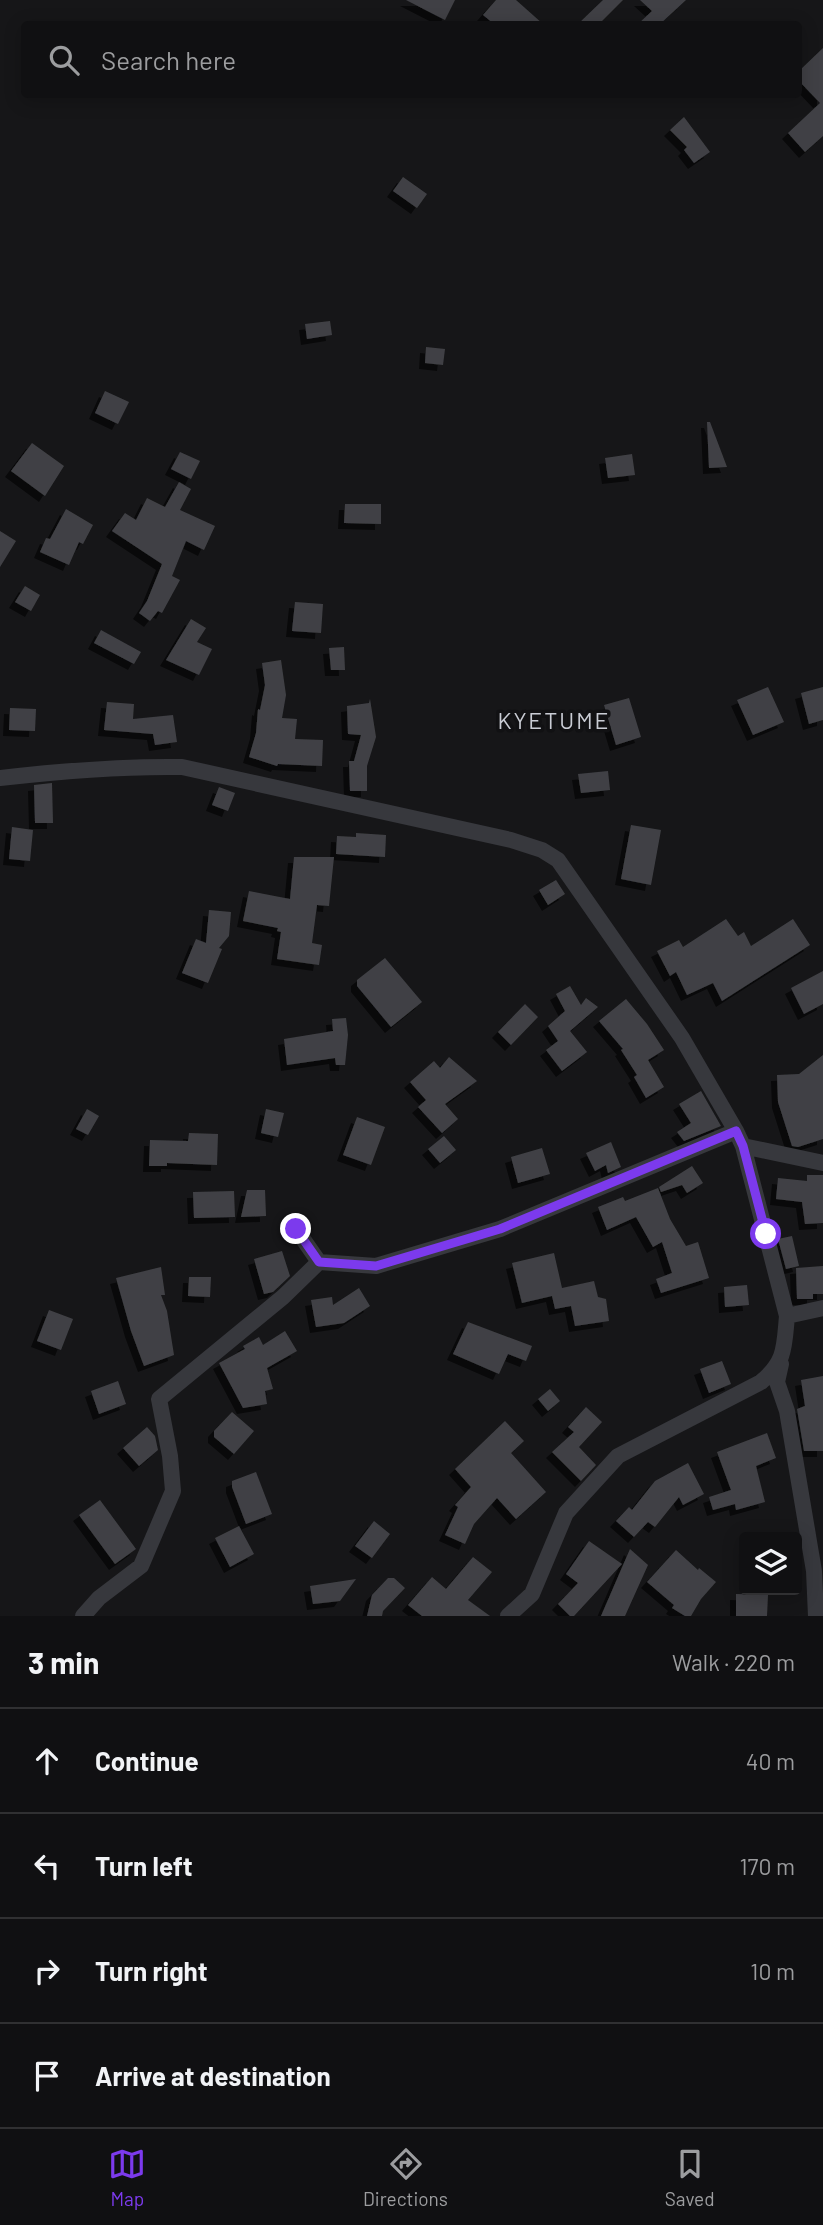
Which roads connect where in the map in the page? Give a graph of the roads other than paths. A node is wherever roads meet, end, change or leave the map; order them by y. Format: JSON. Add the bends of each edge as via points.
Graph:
{"nodes":[{"id":1,"x":0,"y":778,"type":"edge"},
{"id":2,"x":736,"y":1131,"type":"junction"},
{"id":3,"x":743,"y":1146,"type":"junction"},
{"id":4,"x":823,"y":1163,"type":"edge"},
{"id":5,"x":296,"y":1229,"type":"dead end"},
{"id":6,"x":319,"y":1262,"type":"junction"},
{"id":7,"x":823,"y":1308,"type":"edge"},
{"id":8,"x":787,"y":1316,"type":"junction"},
{"id":9,"x":783,"y":1352,"type":"junction"},
{"id":10,"x":83,"y":1616,"type":"edge"},
{"id":11,"x":508,"y":1616,"type":"edge"},
{"id":12,"x":816,"y":1616,"type":"edge"}],
"edges":[{"from":1,"to":2,"type":"street","via":[[137,766],[182,767],[542,850],[558,860],[674,1026]]},
{"from":2,"to":3,"type":"street"},
{"from":2,"to":6,"type":"street","via":[[500,1229],[376,1266]]},
{"from":3,"to":4,"type":"street"},
{"from":3,"to":8,"type":"street"},
{"from":5,"to":6,"type":"street"},
{"from":6,"to":10,"type":"street","via":[[159,1399],[173,1491],[141,1566]]},
{"from":7,"to":8,"type":"street"},
{"from":8,"to":9,"type":"street"},
{"from":9,"to":11,"type":"street","via":[[775,1370],[761,1382],[618,1456],[566,1513],[532,1594]]},
{"from":9,"to":12,"type":"street","via":[[777,1382],[787,1411],[814,1571]]}]}
